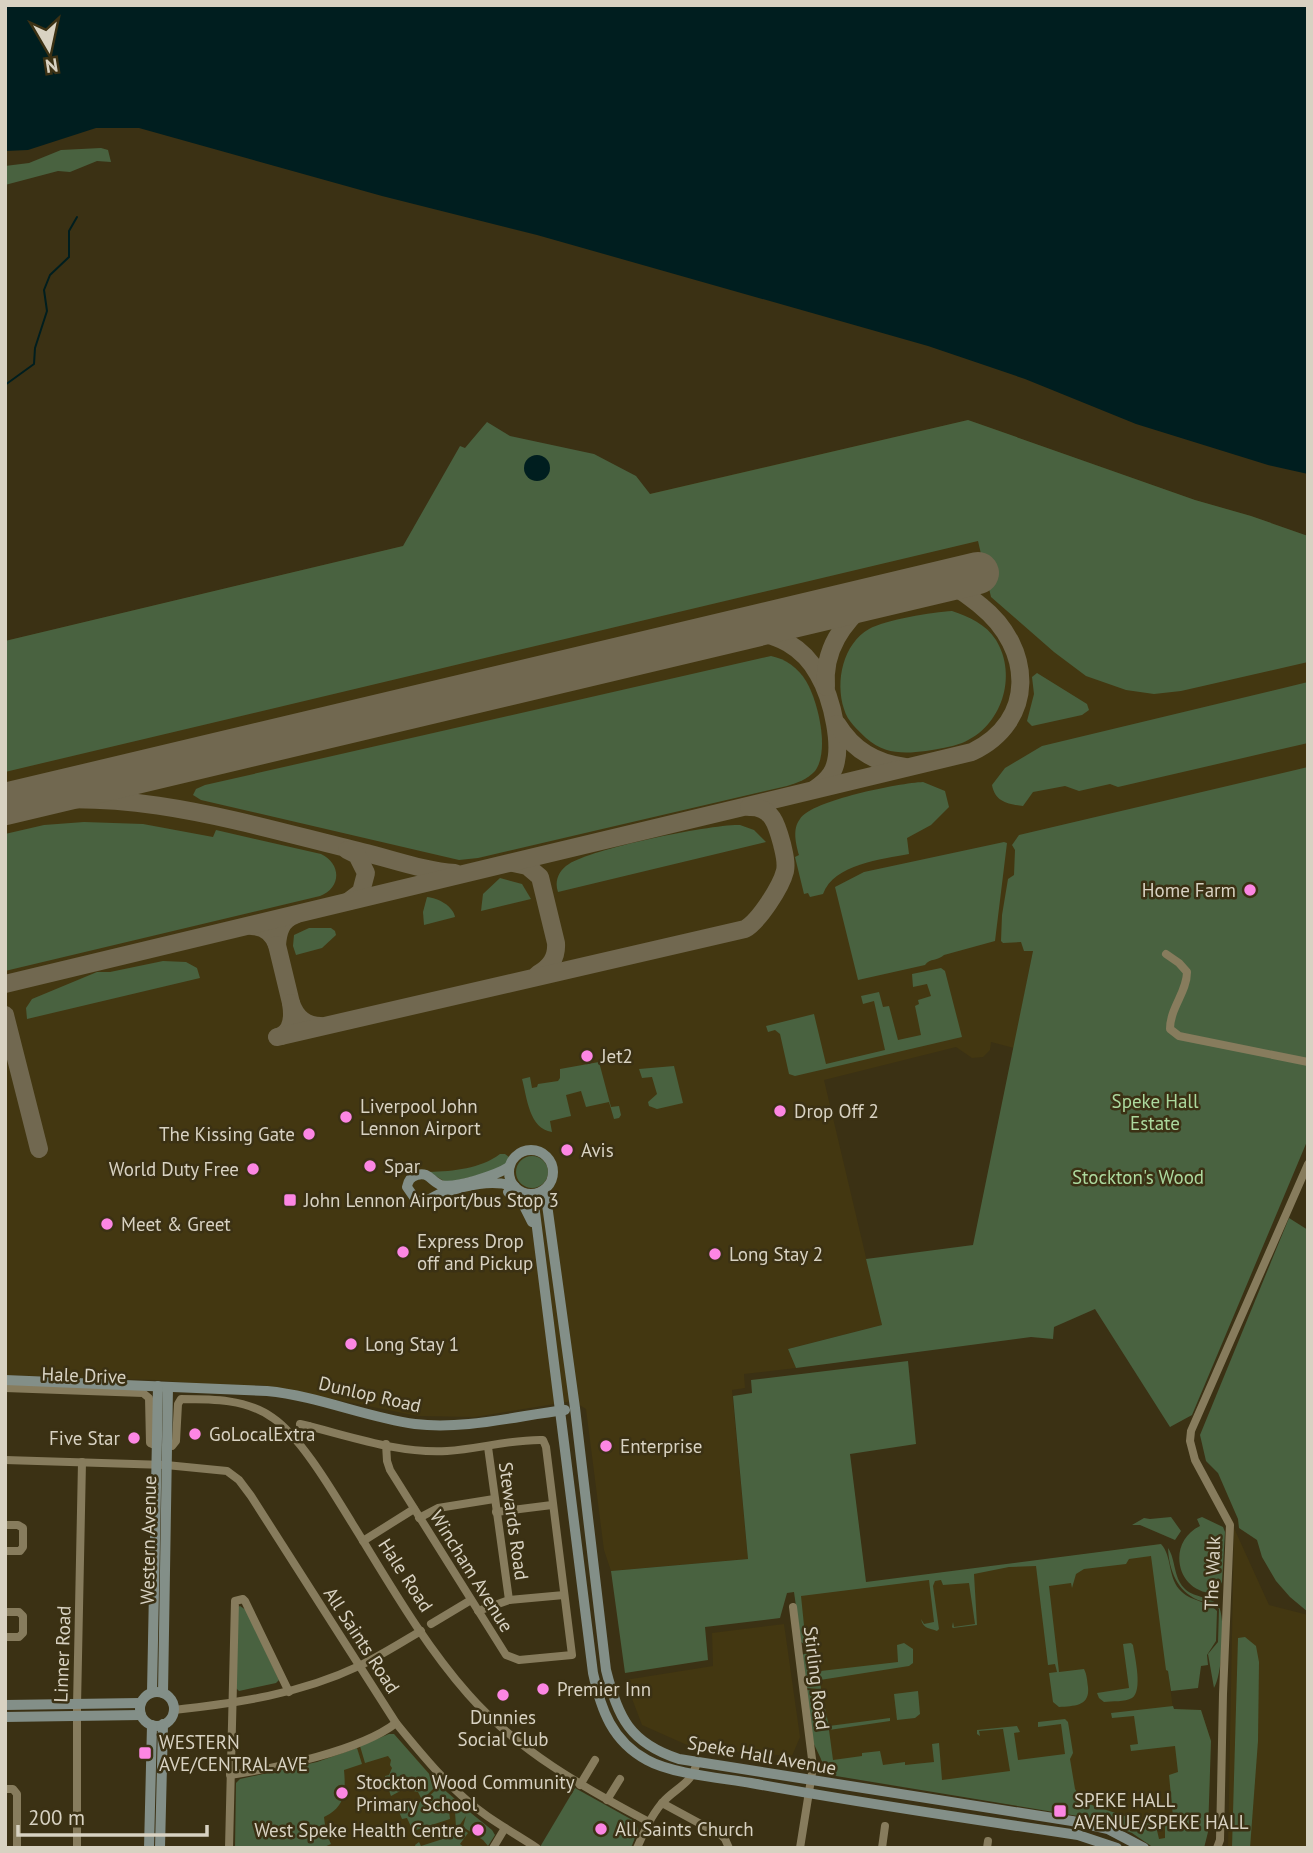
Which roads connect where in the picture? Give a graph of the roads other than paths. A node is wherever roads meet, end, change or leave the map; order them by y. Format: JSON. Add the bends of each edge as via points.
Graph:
{"nodes":[{"id":1,"x":1166,"y":954,"type":"dead end"},
{"id":2,"x":1308,"y":1062,"type":"edge"},
{"id":3,"x":1308,"y":1164,"type":"edge"},
{"id":4,"x":509,"y":1167,"type":"junction"},
{"id":5,"x":515,"y":1187,"type":"junction"},
{"id":6,"x":466,"y":1188,"type":"junction"},
{"id":7,"x":545,"y":1190,"type":"junction"},
{"id":8,"x":528,"y":1194,"type":"junction"},
{"id":9,"x":540,"y":1252,"type":"junction"},
{"id":10,"x":5,"y":1380,"type":"edge"},
{"id":11,"x":163,"y":1387,"type":"junction"},
{"id":12,"x":5,"y":1388,"type":"edge"},
{"id":13,"x":121,"y":1389,"type":"junction"},
{"id":14,"x":575,"y":1408,"type":"junction"},
{"id":15,"x":561,"y":1410,"type":"junction"},
{"id":16,"x":306,"y":1437,"type":"dead end"},
{"id":17,"x":386,"y":1444,"type":"junction"},
{"id":18,"x":162,"y":1446,"type":"junction"},
{"id":19,"x":488,"y":1447,"type":"junction"},
{"id":20,"x":5,"y":1460,"type":"edge"},
{"id":21,"x":82,"y":1462,"type":"junction"},
{"id":22,"x":161,"y":1465,"type":"junction"},
{"id":23,"x":494,"y":1499,"type":"junction"},
{"id":24,"x":552,"y":1505,"type":"junction"},
{"id":25,"x":414,"y":1509,"type":"junction"},
{"id":26,"x":496,"y":1512,"type":"junction"},
{"id":27,"x":419,"y":1518,"type":"junction"},
{"id":28,"x":5,"y":1525,"type":"edge"},
{"id":29,"x":363,"y":1541,"type":"junction"},
{"id":30,"x":5,"y":1551,"type":"edge"},
{"id":31,"x":564,"y":1595,"type":"junction"},
{"id":32,"x":471,"y":1600,"type":"junction"},
{"id":33,"x":509,"y":1600,"type":"junction"},
{"id":34,"x":793,"y":1607,"type":"dead end"},
{"id":35,"x":478,"y":1611,"type":"junction"},
{"id":36,"x":5,"y":1612,"type":"edge"},
{"id":37,"x":430,"y":1624,"type":"dead end"},
{"id":38,"x":421,"y":1631,"type":"junction"},
{"id":39,"x":5,"y":1637,"type":"edge"},
{"id":40,"x":605,"y":1662,"type":"junction"},
{"id":41,"x":359,"y":1665,"type":"junction"},
{"id":42,"x":289,"y":1692,"type":"junction"},
{"id":43,"x":158,"y":1693,"type":"junction"},
{"id":44,"x":233,"y":1703,"type":"junction"},
{"id":45,"x":5,"y":1705,"type":"edge"},
{"id":46,"x":141,"y":1709,"type":"junction"},
{"id":47,"x":174,"y":1710,"type":"junction"},
{"id":48,"x":77,"y":1711,"type":"junction"},
{"id":49,"x":5,"y":1717,"type":"edge"},
{"id":50,"x":607,"y":1718,"type":"junction"},
{"id":51,"x":396,"y":1723,"type":"junction"},
{"id":52,"x":158,"y":1725,"type":"junction"},
{"id":53,"x":595,"y":1760,"type":"dead end"},
{"id":54,"x":697,"y":1761,"type":"junction"},
{"id":55,"x":695,"y":1773,"type":"junction"},
{"id":56,"x":230,"y":1775,"type":"junction"},
{"id":57,"x":620,"y":1779,"type":"dead end"},
{"id":58,"x":811,"y":1782,"type":"junction"},
{"id":59,"x":580,"y":1784,"type":"junction"},
{"id":60,"x":5,"y":1789,"type":"edge"},
{"id":61,"x":809,"y":1794,"type":"junction"},
{"id":62,"x":607,"y":1800,"type":"junction"},
{"id":63,"x":662,"y":1802,"type":"junction"},
{"id":64,"x":649,"y":1822,"type":"junction"},
{"id":65,"x":885,"y":1826,"type":"dead end"},
{"id":66,"x":505,"y":1828,"type":"junction"},
{"id":67,"x":17,"y":1848,"type":"edge"},
{"id":68,"x":77,"y":1848,"type":"edge"},
{"id":69,"x":149,"y":1848,"type":"edge"},
{"id":70,"x":160,"y":1848,"type":"edge"},
{"id":71,"x":229,"y":1848,"type":"edge"},
{"id":72,"x":493,"y":1848,"type":"edge"},
{"id":73,"x":537,"y":1848,"type":"edge"},
{"id":74,"x":637,"y":1848,"type":"edge"},
{"id":75,"x":729,"y":1848,"type":"edge"},
{"id":76,"x":800,"y":1848,"type":"edge"},
{"id":77,"x":882,"y":1848,"type":"edge"},
{"id":78,"x":1117,"y":1848,"type":"edge"},
{"id":79,"x":1144,"y":1848,"type":"edge"},
{"id":80,"x":1217,"y":1848,"type":"edge"}],
"edges":[{"from":1,"to":2,"type":"street","via":[[1187,972],[1170,1017],[1170,1029],[1178,1036]]},
{"from":3,"to":80,"type":"street","name":"The Walk","via":[[1191,1431],[1195,1460],[1230,1525]]},
{"from":4,"to":5,"type":"street"},
{"from":4,"to":6,"type":"street","via":[[450,1185],[440,1185],[422,1174],[407,1183],[420,1201]]},
{"from":4,"to":7,"type":"street","via":[[524,1151],[544,1153],[554,1174]]},
{"from":5,"to":6,"type":"street","via":[[495,1182]]},
{"from":5,"to":8,"type":"street"},
{"from":6,"to":9,"type":"street","via":[[497,1188],[515,1196],[530,1216]]},
{"from":7,"to":8,"type":"street"},
{"from":7,"to":14,"type":"street","name":"Speke Hall Avenue"},
{"from":8,"to":9,"type":"street","name":"Speke Hall Avenue"},
{"from":9,"to":15,"type":"street","name":"Speke Hall Avenue"},
{"from":10,"to":13,"type":"street"},
{"from":11,"to":13,"type":"street"},
{"from":11,"to":15,"type":"street","name":"Dunlop Road","via":[[281,1392],[417,1424],[465,1424]]},
{"from":11,"to":18,"type":"street","name":"Western Avenue"},
{"from":12,"to":13,"type":"street","name":"Hale Drive"},
{"from":13,"to":18,"type":"street","name":"Hale Drive","via":[[149,1398],[149,1439],[152,1445]]},
{"from":14,"to":15,"type":"street","name":"Dunlop Road"},
{"from":14,"to":40,"type":"street","name":"Speke Hall Avenue"},
{"from":15,"to":50,"type":"street","name":"Speke Hall Avenue","via":[[593,1673]]},
{"from":16,"to":17,"type":"street","via":[[304,1425]]},
{"from":17,"to":19,"type":"street","via":[[429,1451]]},
{"from":17,"to":25,"type":"street","name":"Wincham Avenue","via":[[390,1470]]},
{"from":18,"to":22,"type":"street","name":"Western Avenue"},
{"from":18,"to":29,"type":"street","name":"Hale Road","via":[[176,1441],[181,1399],[225,1401],[258,1409],[284,1427]]},
{"from":19,"to":23,"type":"street","name":"Stewards Road"},
{"from":19,"to":24,"type":"street","via":[[543,1440]]},
{"from":20,"to":21,"type":"street","name":"All Saints Road"},
{"from":21,"to":22,"type":"street","name":"All Saints Road"},
{"from":21,"to":48,"type":"street","name":"Linner Road"},
{"from":22,"to":41,"type":"street","name":"All Saints Road","via":[[228,1471],[239,1480]]},
{"from":22,"to":43,"type":"street","name":"Western Avenue"},
{"from":23,"to":26,"type":"street","name":"Stewards Road"},
{"from":23,"to":27,"type":"street","via":[[438,1508]]},
{"from":24,"to":26,"type":"street"},
{"from":24,"to":31,"type":"street"},
{"from":25,"to":27,"type":"street","name":"Wincham Avenue"},
{"from":25,"to":29,"type":"street"},
{"from":26,"to":33,"type":"street","name":"Stewards Road"},
{"from":27,"to":32,"type":"street","name":"Wincham Avenue"},
{"from":28,"to":30,"type":"street","via":[[23,1528],[23,1547]]},
{"from":29,"to":38,"type":"street","name":"Hale Road"},
{"from":31,"to":33,"type":"street"},
{"from":31,"to":35,"type":"street","name":"Wincham Avenue","via":[[572,1655],[512,1659]]},
{"from":32,"to":35,"type":"street","name":"Wincham Avenue"},
{"from":32,"to":37,"type":"street"},
{"from":33,"to":35,"type":"street"},
{"from":34,"to":58,"type":"street","name":"Stirling Road","via":[[813,1767]]},
{"from":36,"to":39,"type":"street","via":[[23,1616],[23,1633]]},
{"from":38,"to":41,"type":"street"},
{"from":38,"to":59,"type":"street","name":"Hale Road","via":[[459,1684],[486,1712]]},
{"from":40,"to":50,"type":"street","via":[[601,1678],[612,1712]]},
{"from":40,"to":54,"type":"street","name":"Speke Hall Avenue","via":[[614,1700],[630,1730],[664,1754]]},
{"from":41,"to":42,"type":"street"},
{"from":41,"to":51,"type":"street","name":"All Saints Road"},
{"from":42,"to":44,"type":"street"},
{"from":42,"to":44,"type":"street","via":[[243,1599],[235,1601]]},
{"from":43,"to":46,"type":"street"},
{"from":43,"to":47,"type":"street","via":[[171,1700]]},
{"from":44,"to":47,"type":"street"},
{"from":44,"to":56,"type":"street"},
{"from":45,"to":48,"type":"street"},
{"from":46,"to":48,"type":"street"},
{"from":46,"to":52,"type":"street"},
{"from":47,"to":52,"type":"street"},
{"from":48,"to":49,"type":"street"},
{"from":48,"to":68,"type":"street","name":"Linner Road"},
{"from":50,"to":55,"type":"street","name":"Speke Hall Avenue","via":[[633,1751],[648,1761]]},
{"from":51,"to":56,"type":"street","via":[[326,1754]]},
{"from":51,"to":66,"type":"street","name":"All Saints Road","via":[[455,1790]]},
{"from":52,"to":69,"type":"street"},
{"from":52,"to":70,"type":"street"},
{"from":53,"to":59,"type":"street"},
{"from":54,"to":55,"type":"street"},
{"from":54,"to":58,"type":"street","name":"Speke Hall Avenue"},
{"from":55,"to":61,"type":"street","name":"Speke Hall Avenue"},
{"from":55,"to":63,"type":"street"},
{"from":56,"to":71,"type":"street"},
{"from":57,"to":62,"type":"street"},
{"from":58,"to":61,"type":"street","name":"Stirling Road"},
{"from":58,"to":79,"type":"street","name":"Speke Hall Avenue","via":[[1072,1821],[1108,1829]]},
{"from":59,"to":62,"type":"street","name":"Hale Road"},
{"from":60,"to":67,"type":"street","via":[[17,1794]]},
{"from":61,"to":76,"type":"street","name":"Stirling Road"},
{"from":61,"to":78,"type":"street","name":"Speke Hall Avenue","via":[[1078,1835]]},
{"from":62,"to":64,"type":"street","name":"Hale Road"},
{"from":63,"to":64,"type":"street"},
{"from":63,"to":75,"type":"street","via":[[721,1835]]},
{"from":64,"to":74,"type":"street"},
{"from":65,"to":77,"type":"street"},
{"from":66,"to":72,"type":"street"},
{"from":66,"to":73,"type":"street","name":"All Saints Road"}]}
